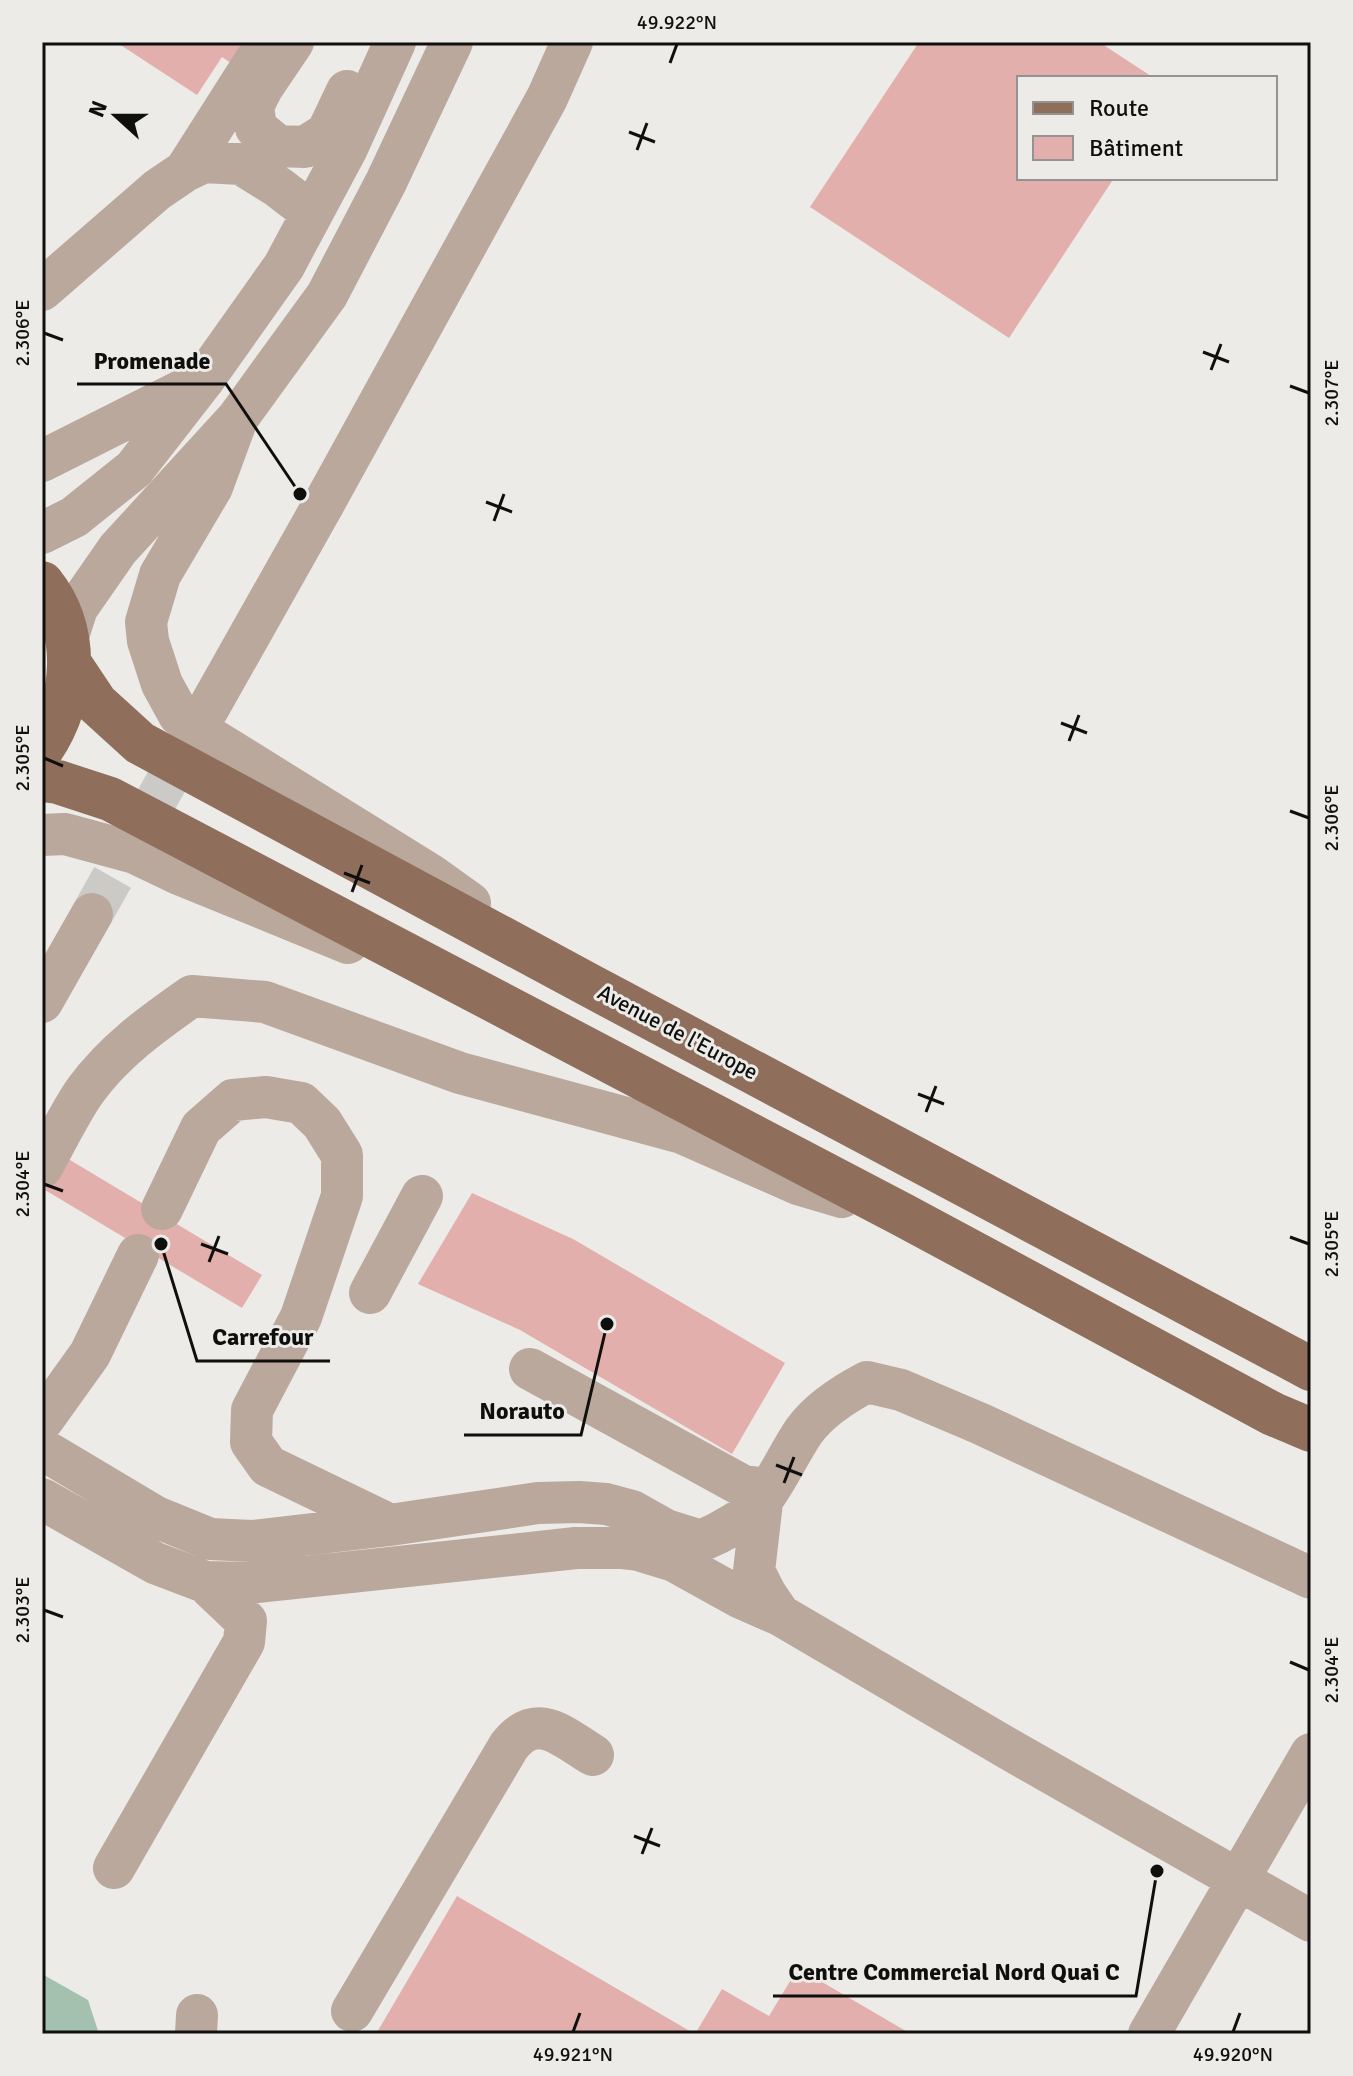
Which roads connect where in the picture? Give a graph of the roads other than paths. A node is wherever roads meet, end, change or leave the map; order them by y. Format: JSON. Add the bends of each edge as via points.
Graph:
{"nodes":[{"id":1,"x":268,"y":42,"type":"edge"},
{"id":2,"x":293,"y":42,"type":"edge"},
{"id":3,"x":452,"y":42,"type":"edge"},
{"id":4,"x":572,"y":42,"type":"edge"},
{"id":5,"x":393,"y":47,"type":"edge"},
{"id":6,"x":185,"y":171,"type":"junction"},
{"id":7,"x":312,"y":213,"type":"junction"},
{"id":8,"x":42,"y":290,"type":"edge"},
{"id":9,"x":204,"y":379,"type":"junction"},
{"id":10,"x":237,"y":419,"type":"junction"},
{"id":11,"x":42,"y":461,"type":"edge"},
{"id":12,"x":42,"y":533,"type":"edge"},
{"id":13,"x":42,"y":583,"type":"edge"},
{"id":14,"x":68,"y":652,"type":"junction"},
{"id":15,"x":208,"y":709,"type":"tunnel mouth"},
{"id":16,"x":42,"y":749,"type":"edge"},
{"id":17,"x":42,"y":780,"type":"edge"},
{"id":18,"x":42,"y":835,"type":"edge"},
{"id":19,"x":92,"y":914,"type":"tunnel mouth"},
{"id":20,"x":439,"y":970,"type":"junction"},
{"id":21,"x":589,"y":985,"type":"junction"},
{"id":22,"x":42,"y":1002,"type":"edge"},
{"id":23,"x":42,"y":1167,"type":"edge"},
{"id":24,"x":422,"y":1196,"type":"dead end"},
{"id":25,"x":162,"y":1209,"type":"dead end"},
{"id":26,"x":903,"y":1215,"type":"junction"},
{"id":27,"x":138,"y":1255,"type":"dead end"},
{"id":28,"x":370,"y":1293,"type":"dead end"},
{"id":29,"x":530,"y":1369,"type":"dead end"},
{"id":30,"x":1311,"y":1369,"type":"edge"},
{"id":31,"x":42,"y":1421,"type":"edge"},
{"id":32,"x":1311,"y":1430,"type":"edge"},
{"id":33,"x":42,"y":1449,"type":"edge"},
{"id":34,"x":765,"y":1495,"type":"junction"},
{"id":35,"x":42,"y":1499,"type":"edge"},
{"id":36,"x":390,"y":1525,"type":"junction"},
{"id":37,"x":1311,"y":1578,"type":"edge"},
{"id":38,"x":205,"y":1582,"type":"junction"},
{"id":39,"x":780,"y":1615,"type":"junction"},
{"id":40,"x":1311,"y":1754,"type":"edge"},
{"id":41,"x":593,"y":1755,"type":"dead end"},
{"id":42,"x":114,"y":1868,"type":"dead end"},
{"id":43,"x":1238,"y":1879,"type":"junction"},
{"id":44,"x":1311,"y":1921,"type":"edge"},
{"id":45,"x":352,"y":2011,"type":"dead end"},
{"id":46,"x":1149,"y":2034,"type":"edge"}],
"edges":[{"from":1,"to":6,"type":"street"},
{"from":2,"to":5,"type":"street","via":[[253,106],[256,128],[278,146],[305,147],[327,133],[355,75]]},
{"from":3,"to":10,"type":"street","via":[[327,295]]},
{"from":4,"to":15,"type":"street","via":[[540,112]]},
{"from":5,"to":7,"type":"street"},
{"from":6,"to":7,"type":"street","via":[[204,162],[241,164]]},
{"from":6,"to":8,"type":"street"},
{"from":7,"to":9,"type":"street","via":[[284,266]]},
{"from":9,"to":11,"type":"street"},
{"from":9,"to":12,"type":"street","via":[[134,469],[74,517]]},
{"from":10,"to":14,"type":"street","via":[[118,549],[77,608]]},
{"from":10,"to":21,"type":"street","via":[[212,487],[160,575],[146,622],[155,666],[179,715],[431,875]]},
{"from":13,"to":14,"type":"main road","name":"Avenue de l'Europe","via":[[59,612]]},
{"from":14,"to":16,"type":"main road","via":[[63,708]]},
{"from":14,"to":21,"type":"main road","name":"Avenue de l'Europe","via":[[96,703],[140,743]]},
{"from":17,"to":20,"type":"main road","via":[[110,799]]},
{"from":18,"to":20,"type":"street","via":[[65,834],[135,853],[362,948]]},
{"from":19,"to":22,"type":"street"},
{"from":20,"to":26,"type":"main road"},
{"from":21,"to":30,"type":"main road","name":"Avenue de l'Europe"},
{"from":23,"to":26,"type":"street","via":[[84,1093],[111,1060],[192,996],[265,1002],[460,1073],[682,1133],[798,1184]]},
{"from":24,"to":28,"type":"street"},
{"from":25,"to":36,"type":"street","via":[[201,1128],[233,1100],[266,1097],[301,1103],[322,1123],[342,1155],[342,1196],[301,1317],[252,1410],[251,1442],[268,1466]]},
{"from":26,"to":32,"type":"main road"},
{"from":27,"to":31,"type":"street","via":[[90,1354]]},
{"from":29,"to":34,"type":"street"},
{"from":33,"to":36,"type":"street","via":[[156,1517],[210,1539],[252,1541]]},
{"from":34,"to":36,"type":"street","via":[[726,1530],[701,1541],[632,1511],[579,1502]]},
{"from":34,"to":37,"type":"street","via":[[805,1429],[845,1393],[867,1382],[901,1390],[981,1424]]},
{"from":34,"to":39,"type":"street","via":[[754,1571]]},
{"from":35,"to":38,"type":"street","via":[[155,1563]]},
{"from":38,"to":39,"type":"street","via":[[249,1583],[576,1548],[621,1548],[674,1561]]},
{"from":38,"to":42,"type":"street","via":[[246,1621],[244,1642]]},
{"from":39,"to":43,"type":"street"},
{"from":40,"to":43,"type":"street"},
{"from":41,"to":45,"type":"street","via":[[550,1729],[519,1733]]},
{"from":43,"to":44,"type":"street"},
{"from":43,"to":46,"type":"street"}]}
